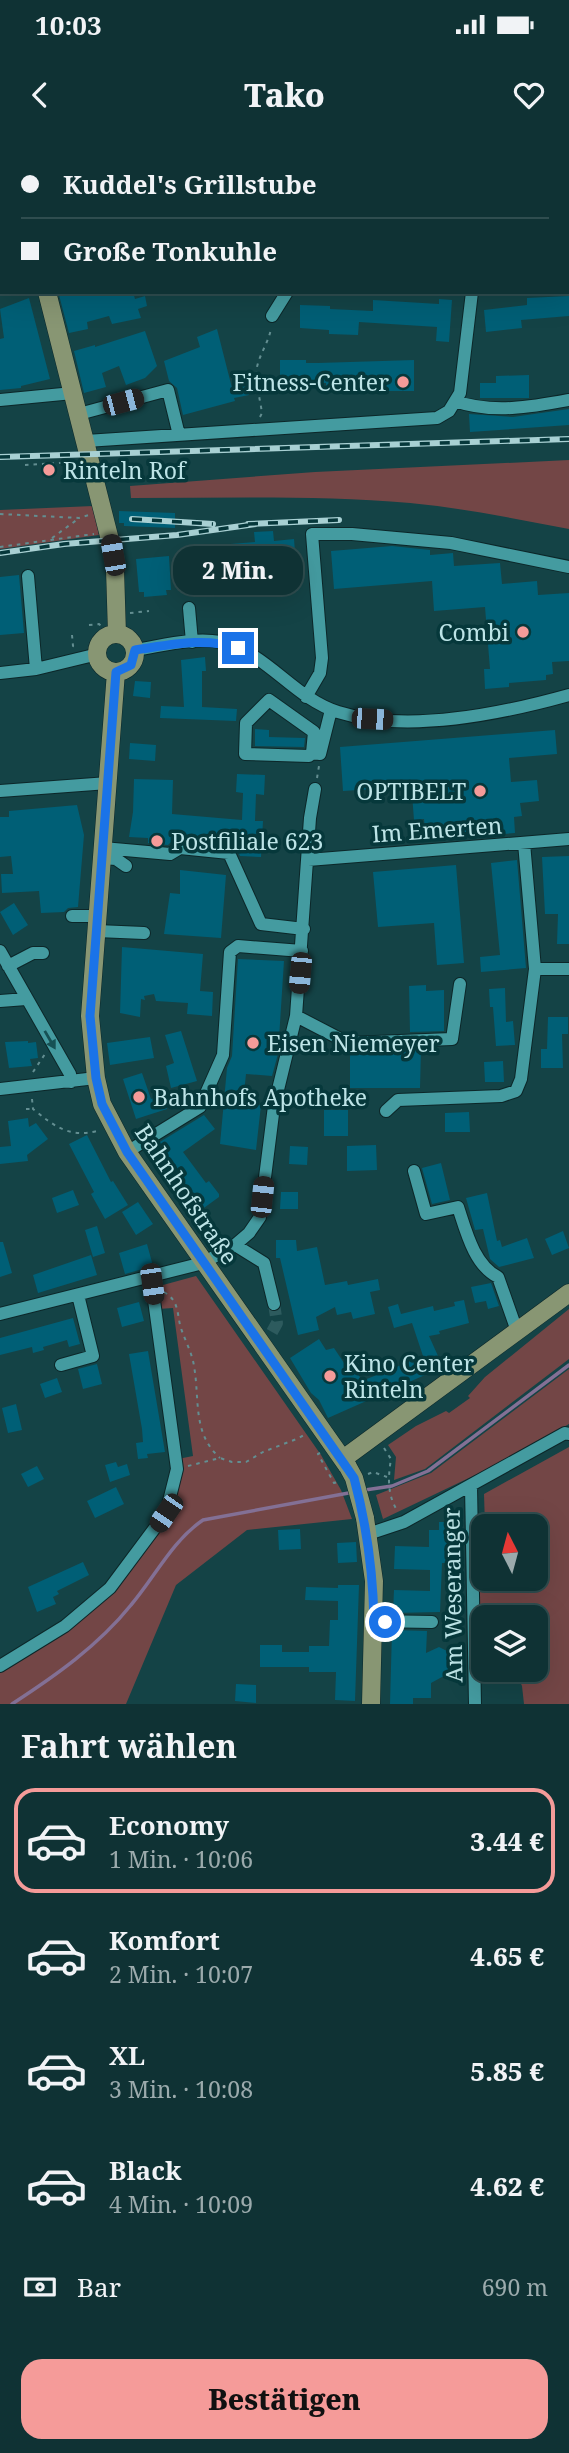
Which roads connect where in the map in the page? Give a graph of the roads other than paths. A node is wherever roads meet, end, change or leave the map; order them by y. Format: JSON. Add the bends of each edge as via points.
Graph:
{"nodes":[{"id":1,"x":48,"y":294,"type":"edge"},
{"id":2,"x":286,"y":294,"type":"edge"},
{"id":3,"x":472,"y":294,"type":"edge"},
{"id":4,"x":272,"y":316,"type":"road end"},
{"id":5,"x":73,"y":393,"type":"junction"},
{"id":6,"x":569,"y":400,"type":"edge"},
{"id":7,"x":0,"y":401,"type":"edge"},
{"id":8,"x":455,"y":401,"type":"junction"},
{"id":9,"x":79,"y":414,"type":"junction"},
{"id":10,"x":179,"y":435,"type":"junction"},
{"id":11,"x":86,"y":441,"type":"junction"},
{"id":12,"x":569,"y":567,"type":"edge"},
{"id":13,"x":28,"y":576,"type":"dead end"},
{"id":14,"x":189,"y":608,"type":"dead end"},
{"id":15,"x":117,"y":634,"type":"junction"},
{"id":16,"x":192,"y":642,"type":"junction"},
{"id":17,"x":135,"y":650,"type":"junction"},
{"id":18,"x":98,"y":654,"type":"junction"},
{"id":19,"x":36,"y":669,"type":"junction"},
{"id":20,"x":116,"y":672,"type":"junction"},
{"id":21,"x":0,"y":673,"type":"edge"},
{"id":22,"x":285,"y":681,"type":"junction"},
{"id":23,"x":569,"y":695,"type":"edge"},
{"id":24,"x":306,"y":697,"type":"junction"},
{"id":25,"x":269,"y":700,"type":"junction"},
{"id":26,"x":331,"y":710,"type":"junction"},
{"id":27,"x":316,"y":754,"type":"junction"},
{"id":28,"x":108,"y":783,"type":"junction"},
{"id":29,"x":315,"y":789,"type":"road end"},
{"id":30,"x":0,"y":790,"type":"edge"},
{"id":31,"x":569,"y":839,"type":"edge"},
{"id":32,"x":524,"y":843,"type":"junction"},
{"id":33,"x":103,"y":853,"type":"junction"},
{"id":34,"x":308,"y":860,"type":"junction"},
{"id":35,"x":126,"y":866,"type":"dead end"},
{"id":36,"x":72,"y":916,"type":"dead end"},
{"id":37,"x":97,"y":924,"type":"junction"},
{"id":38,"x":304,"y":929,"type":"junction"},
{"id":39,"x":144,"y":933,"type":"dead end"},
{"id":40,"x":0,"y":951,"type":"edge"},
{"id":41,"x":302,"y":951,"type":"junction"},
{"id":42,"x":43,"y":953,"type":"dead end"},
{"id":43,"x":8,"y":966,"type":"junction"},
{"id":44,"x":535,"y":969,"type":"junction"},
{"id":45,"x":569,"y":969,"type":"edge"},
{"id":46,"x":460,"y":984,"type":"dead end"},
{"id":47,"x":26,"y":999,"type":"junction"},
{"id":48,"x":0,"y":1001,"type":"edge"},
{"id":49,"x":296,"y":1016,"type":"junction"},
{"id":50,"x":96,"y":1078,"type":"junction"},
{"id":51,"x":71,"y":1082,"type":"junction"},
{"id":52,"x":0,"y":1089,"type":"edge"},
{"id":53,"x":386,"y":1111,"type":"dead end"},
{"id":54,"x":127,"y":1152,"type":"junction"},
{"id":55,"x":414,"y":1171,"type":"dead end"},
{"id":56,"x":235,"y":1245,"type":"junction"},
{"id":57,"x":203,"y":1263,"type":"junction"},
{"id":58,"x":151,"y":1281,"type":"junction"},
{"id":59,"x":569,"y":1293,"type":"edge"},
{"id":60,"x":78,"y":1295,"type":"junction"},
{"id":61,"x":274,"y":1304,"type":"tunnel mouth"},
{"id":62,"x":0,"y":1314,"type":"edge"},
{"id":63,"x":517,"y":1331,"type":"junction"},
{"id":64,"x":61,"y":1365,"type":"dead end"},
{"id":65,"x":567,"y":1432,"type":"edge"},
{"id":66,"x":346,"y":1463,"type":"junction"},
{"id":67,"x":471,"y":1486,"type":"junction"},
{"id":68,"x":367,"y":1526,"type":"junction"},
{"id":69,"x":374,"y":1621,"type":"junction"},
{"id":70,"x":432,"y":1622,"type":"dead end"},
{"id":71,"x":0,"y":1666,"type":"edge"},
{"id":72,"x":371,"y":1704,"type":"edge"},
{"id":73,"x":475,"y":1704,"type":"edge"}],
"edges":[{"from":1,"to":5,"type":"main road"},
{"from":2,"to":4,"type":"street"},
{"from":3,"to":8,"type":"street","via":[[460,393]]},
{"from":5,"to":7,"type":"street"},
{"from":5,"to":9,"type":"main road"},
{"from":6,"to":8,"type":"street","via":[[476,408]]},
{"from":8,"to":10,"type":"street","via":[[437,418]]},
{"from":9,"to":10,"type":"street","via":[[168,390]]},
{"from":9,"to":11,"type":"main road"},
{"from":10,"to":11,"type":"street"},
{"from":11,"to":15,"type":"main road","via":[[115,569]]},
{"from":12,"to":24,"type":"street","via":[[451,543],[312,534],[322,658],[320,673]]},
{"from":13,"to":19,"type":"street"},
{"from":14,"to":16,"type":"street"},
{"from":15,"to":17,"type":"main road","via":[[129,639]]},
{"from":15,"to":18,"type":"main road","via":[[101,642]]},
{"from":16,"to":17,"type":"street"},
{"from":16,"to":22,"type":"street","via":[[220,642],[238,648]]},
{"from":17,"to":20,"type":"main road","via":[[131,665]]},
{"from":18,"to":19,"type":"street"},
{"from":18,"to":20,"type":"main road","via":[[105,668]]},
{"from":19,"to":21,"type":"street"},
{"from":20,"to":28,"type":"main road","name":"Bahnhofstraße"},
{"from":22,"to":24,"type":"street"},
{"from":22,"to":25,"type":"street"},
{"from":23,"to":26,"type":"street","via":[[509,710],[412,721]]},
{"from":24,"to":26,"type":"street"},
{"from":25,"to":27,"type":"street","via":[[314,732]]},
{"from":25,"to":27,"type":"street","via":[[246,723],[245,754]]},
{"from":26,"to":27,"type":"street"},
{"from":28,"to":30,"type":"street"},
{"from":28,"to":33,"type":"main road","name":"Bahnhofstraße"},
{"from":29,"to":34,"type":"street"},
{"from":31,"to":32,"type":"street","name":"Im Emerten"},
{"from":32,"to":34,"type":"street","name":"Im Emerten"},
{"from":32,"to":44,"type":"street"},
{"from":33,"to":35,"type":"street"},
{"from":33,"to":37,"type":"main road","name":"Bahnhofstraße"},
{"from":33,"to":38,"type":"street","via":[[170,854],[180,848],[229,853],[261,924]]},
{"from":34,"to":38,"type":"street"},
{"from":36,"to":37,"type":"street"},
{"from":37,"to":39,"type":"street"},
{"from":37,"to":50,"type":"main road","name":"Bahnhofstraße","via":[[90,1016]]},
{"from":38,"to":41,"type":"street"},
{"from":40,"to":43,"type":"street"},
{"from":41,"to":49,"type":"street"},
{"from":41,"to":54,"type":"street","via":[[238,946],[230,951],[223,1055],[200,1107]]},
{"from":42,"to":43,"type":"street"},
{"from":43,"to":47,"type":"street"},
{"from":44,"to":45,"type":"street"},
{"from":44,"to":53,"type":"street","via":[[516,1091],[501,1096],[398,1100]]},
{"from":46,"to":49,"type":"street","via":[[452,1039],[348,1043]]},
{"from":47,"to":48,"type":"street"},
{"from":47,"to":51,"type":"street","one_way":true},
{"from":49,"to":56,"type":"street","via":[[274,1105],[260,1217]]},
{"from":50,"to":51,"type":"street"},
{"from":50,"to":54,"type":"main road","name":"Bahnhofstraße","via":[[102,1104]]},
{"from":51,"to":52,"type":"street"},
{"from":54,"to":57,"type":"main road","name":"Bahnhofstraße"},
{"from":55,"to":63,"type":"street","via":[[426,1214],[458,1207],[486,1271],[498,1277]]},
{"from":56,"to":57,"type":"street"},
{"from":56,"to":61,"type":"street","via":[[264,1263]]},
{"from":57,"to":58,"type":"street"},
{"from":57,"to":66,"type":"main road","name":"Bahnhofstraße","via":[[266,1337]]},
{"from":58,"to":60,"type":"street"},
{"from":58,"to":71,"type":"street","via":[[177,1468],[166,1513],[110,1588],[65,1626]]},
{"from":59,"to":63,"type":"main road"},
{"from":60,"to":62,"type":"street"},
{"from":60,"to":64,"type":"street","via":[[93,1356]]},
{"from":63,"to":66,"type":"main road"},
{"from":65,"to":67,"type":"street","name":"Am Weseranger"},
{"from":66,"to":68,"type":"main road","name":"Bahnhofstraße","bridge":true},
{"from":67,"to":68,"type":"street","name":"Am Weseranger","via":[[404,1522]]},
{"from":67,"to":73,"type":"street","name":"Am Weseranger"},
{"from":68,"to":69,"type":"main road","name":"Bahnhofstraße"},
{"from":69,"to":70,"type":"street"},
{"from":69,"to":72,"type":"main road","name":"Bahnhofstraße"}]}
